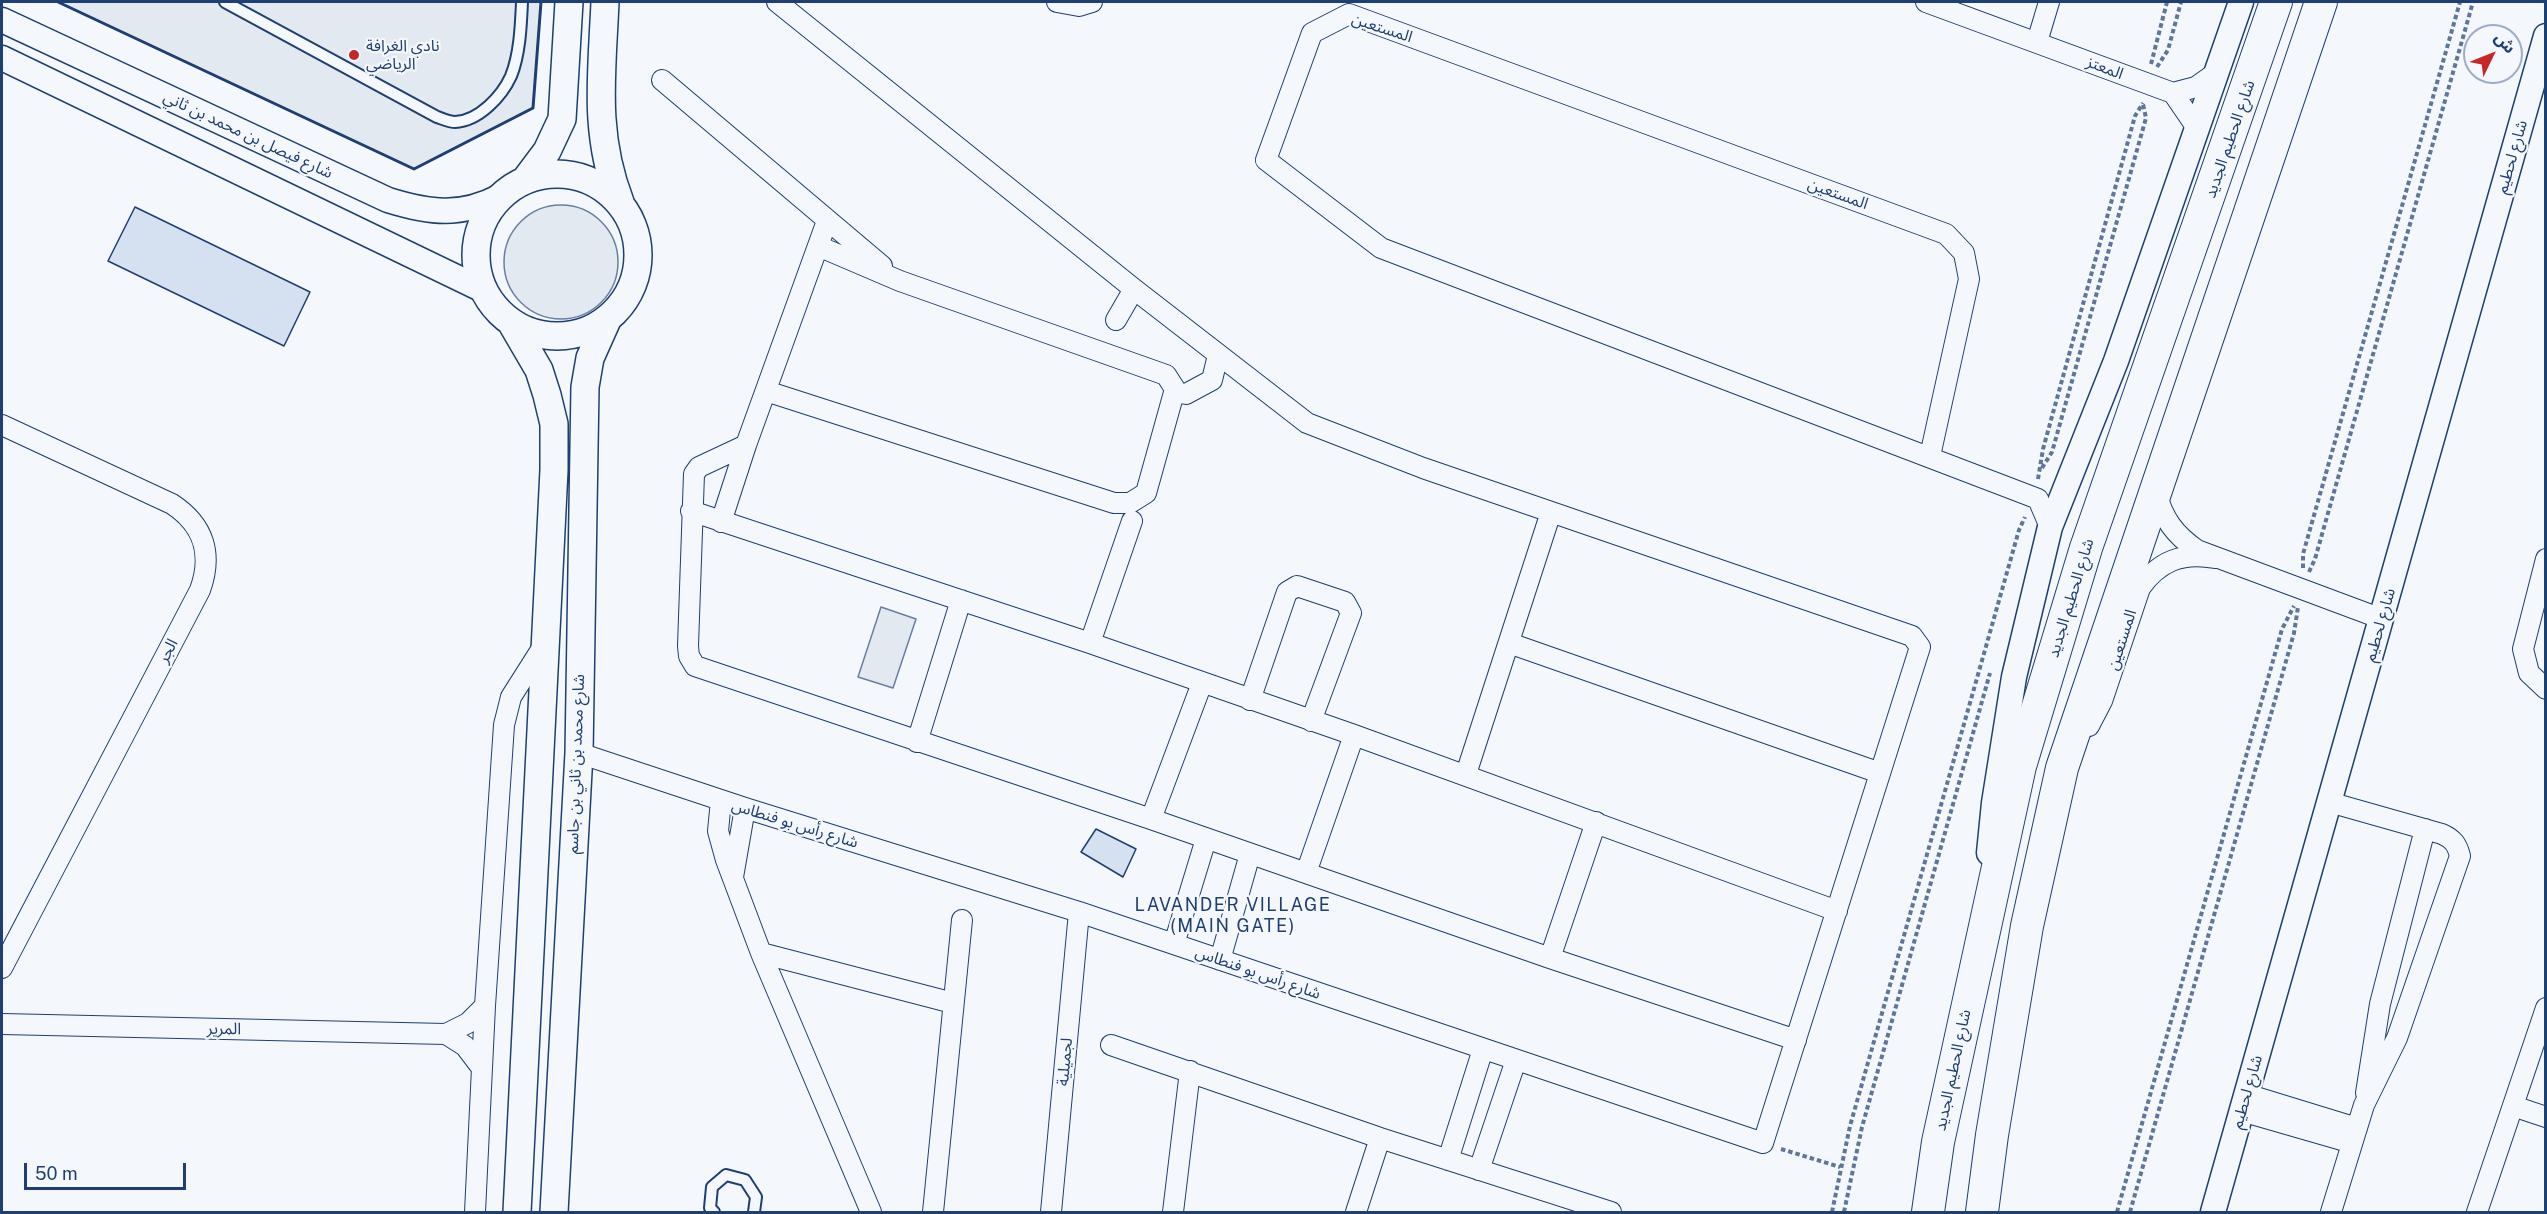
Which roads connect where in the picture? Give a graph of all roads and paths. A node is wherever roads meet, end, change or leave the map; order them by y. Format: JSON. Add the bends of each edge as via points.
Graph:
{"nodes":[{"id":1,"x":225,"y":2,"type":"edge"},
{"id":2,"x":522,"y":2,"type":"edge"},
{"id":3,"x":568,"y":2,"type":"edge"},
{"id":4,"x":605,"y":2,"type":"edge"},
{"id":5,"x":777,"y":2,"type":"edge"},
{"id":6,"x":1057,"y":2,"type":"edge"},
{"id":7,"x":1092,"y":2,"type":"edge"},
{"id":8,"x":1926,"y":2,"type":"edge"},
{"id":9,"x":2049,"y":2,"type":"edge"},
{"id":10,"x":2167,"y":2,"type":"edge"},
{"id":11,"x":2181,"y":2,"type":"edge"},
{"id":12,"x":2241,"y":2,"type":"edge"},
{"id":13,"x":2276,"y":2,"type":"edge"},
{"id":14,"x":2321,"y":2,"type":"edge"},
{"id":15,"x":2460,"y":2,"type":"edge"},
{"id":16,"x":2473,"y":2,"type":"edge"},
{"id":17,"x":2,"y":20,"type":"edge"},
{"id":18,"x":2037,"y":42,"type":"junction"},
{"id":19,"x":2544,"y":50,"type":"edge"},
{"id":20,"x":2,"y":57,"type":"edge"},
{"id":21,"x":2217,"y":72,"type":"junction"},
{"id":22,"x":662,"y":80,"type":"dead end"},
{"id":23,"x":2173,"y":93,"type":"junction"},
{"id":24,"x":2198,"y":128,"type":"junction"},
{"id":25,"x":526,"y":179,"type":"junction"},
{"id":26,"x":501,"y":196,"type":"junction"},
{"id":27,"x":622,"y":206,"type":"junction"},
{"id":28,"x":827,"y":221,"type":"junction"},
{"id":29,"x":818,"y":246,"type":"junction"},
{"id":30,"x":900,"y":281,"type":"junction"},
{"id":31,"x":1134,"y":289,"type":"junction"},
{"id":32,"x":483,"y":290,"type":"junction"},
{"id":33,"x":607,"y":320,"type":"junction"},
{"id":34,"x":1116,"y":320,"type":"dead end"},
{"id":35,"x":511,"y":322,"type":"junction"},
{"id":36,"x":1218,"y":355,"type":"junction"},
{"id":37,"x":766,"y":391,"type":"junction"},
{"id":38,"x":1174,"y":392,"type":"junction"},
{"id":39,"x":2,"y":424,"type":"edge"},
{"id":40,"x":746,"y":445,"type":"junction"},
{"id":41,"x":1930,"y":456,"type":"junction"},
{"id":42,"x":2041,"y":469,"type":"joint"},
{"id":43,"x":2155,"y":490,"type":"junction"},
{"id":44,"x":691,"y":511,"type":"junction"},
{"id":45,"x":1551,"y":512,"type":"junction"},
{"id":46,"x":2037,"y":514,"type":"junction"},
{"id":47,"x":1132,"y":521,"type":"dead end"},
{"id":48,"x":721,"y":522,"type":"junction"},
{"id":49,"x":2215,"y":558,"type":"junction"},
{"id":50,"x":2546,"y":559,"type":"edge"},
{"id":51,"x":961,"y":600,"type":"junction"},
{"id":52,"x":2382,"y":619,"type":"junction"},
{"id":53,"x":1090,"y":643,"type":"junction"},
{"id":54,"x":1509,"y":643,"type":"junction"},
{"id":55,"x":544,"y":645,"type":"junction"},
{"id":56,"x":1992,"y":663,"type":"dead end"},
{"id":57,"x":1202,"y":683,"type":"junction"},
{"id":58,"x":2546,"y":688,"type":"edge"},
{"id":59,"x":1250,"y":700,"type":"junction"},
{"id":60,"x":1311,"y":721,"type":"junction"},
{"id":61,"x":1354,"y":735,"type":"junction"},
{"id":62,"x":916,"y":742,"type":"junction"},
{"id":63,"x":579,"y":753,"type":"junction"},
{"id":64,"x":2062,"y":768,"type":"junction"},
{"id":65,"x":1880,"y":773,"type":"junction"},
{"id":66,"x":1466,"y":774,"type":"junction"},
{"id":67,"x":721,"y":800,"type":"junction"},
{"id":68,"x":2329,"y":802,"type":"junction"},
{"id":69,"x":745,"y":808,"type":"junction"},
{"id":70,"x":1151,"y":819,"type":"junction"},
{"id":71,"x":1596,"y":822,"type":"junction"},
{"id":72,"x":2425,"y":830,"type":"junction"},
{"id":73,"x":1206,"y":839,"type":"junction"},
{"id":74,"x":1250,"y":854,"type":"junction"},
{"id":75,"x":1306,"y":873,"type":"junction"},
{"id":76,"x":733,"y":877,"type":"junction"},
{"id":77,"x":1837,"y":910,"type":"junction"},
{"id":78,"x":1079,"y":912,"type":"junction"},
{"id":79,"x":962,"y":920,"type":"dead end"},
{"id":80,"x":1982,"y":929,"type":"junction"},
{"id":81,"x":1174,"y":944,"type":"junction"},
{"id":82,"x":761,"y":952,"type":"junction"},
{"id":83,"x":1550,"y":958,"type":"junction"},
{"id":84,"x":1220,"y":960,"type":"junction"},
{"id":85,"x":2,"y":968,"type":"edge"},
{"id":86,"x":953,"y":1003,"type":"junction"},
{"id":87,"x":485,"y":1006,"type":"junction"},
{"id":88,"x":2546,"y":1008,"type":"edge"},
{"id":89,"x":2,"y":1024,"type":"edge"},
{"id":90,"x":446,"y":1034,"type":"junction"},
{"id":91,"x":1796,"y":1040,"type":"junction"},
{"id":92,"x":1111,"y":1045,"type":"dead end"},
{"id":93,"x":1483,"y":1049,"type":"junction"},
{"id":94,"x":1516,"y":1060,"type":"junction"},
{"id":95,"x":481,"y":1067,"type":"junction"},
{"id":96,"x":1190,"y":1071,"type":"junction"},
{"id":97,"x":2243,"y":1102,"type":"junction"},
{"id":98,"x":2364,"y":1104,"type":"junction"},
{"id":99,"x":2513,"y":1106,"type":"junction"},
{"id":100,"x":2546,"y":1117,"type":"edge"},
{"id":101,"x":2354,"y":1136,"type":"junction"},
{"id":102,"x":1380,"y":1138,"type":"junction"},
{"id":103,"x":1764,"y":1143,"type":"junction"},
{"id":104,"x":1449,"y":1160,"type":"junction"},
{"id":105,"x":1840,"y":1167,"type":"junction"},
{"id":106,"x":1479,"y":1170,"type":"junction"},
{"id":107,"x":518,"y":1181,"type":"junction"},
{"id":108,"x":1569,"y":1206,"type":"edge"},
{"id":109,"x":475,"y":1212,"type":"edge"},
{"id":110,"x":496,"y":1212,"type":"edge"},
{"id":111,"x":517,"y":1212,"type":"edge"},
{"id":112,"x":554,"y":1212,"type":"edge"},
{"id":113,"x":714,"y":1212,"type":"edge"},
{"id":114,"x":754,"y":1212,"type":"edge"},
{"id":115,"x":871,"y":1212,"type":"edge"},
{"id":116,"x":933,"y":1212,"type":"edge"},
{"id":117,"x":1052,"y":1212,"type":"edge"},
{"id":118,"x":1173,"y":1212,"type":"edge"},
{"id":119,"x":1356,"y":1212,"type":"edge"},
{"id":120,"x":1611,"y":1212,"type":"edge"},
{"id":121,"x":1832,"y":1212,"type":"edge"},
{"id":122,"x":1844,"y":1212,"type":"edge"},
{"id":123,"x":1928,"y":1212,"type":"edge"},
{"id":124,"x":1982,"y":1212,"type":"edge"},
{"id":125,"x":2117,"y":1212,"type":"edge"},
{"id":126,"x":2130,"y":1212,"type":"edge"},
{"id":127,"x":2213,"y":1212,"type":"edge"},
{"id":128,"x":2331,"y":1212,"type":"edge"},
{"id":129,"x":2477,"y":1212,"type":"edge"}],
"edges":[{"from":1,"to":2,"type":"lane","via":[[437,117],[454,122],[473,117],[492,102],[511,75]]},
{"from":3,"to":25,"type":"main road","via":[[562,119],[547,151]]},
{"from":4,"to":27,"type":"main road","via":[[602,138],[609,174]]},
{"from":5,"to":31,"type":"street"},
{"from":6,"to":7,"type":"street","via":[[1079,6]]},
{"from":8,"to":18,"type":"street","name":"المعتز"},
{"from":9,"to":18,"type":"street"},
{"from":10,"to":11,"type":"path","via":[[2152,56],[2152,72],[2168,50]]},
{"from":12,"to":21,"type":"street"},
{"from":13,"to":80,"type":"main road","name":"شارع الحطيم الجديد","via":[[2086,548],[2020,766]]},
{"from":14,"to":43,"type":"main road"},
{"from":15,"to":16,"type":"path","via":[[2303,554],[2305,577],[2315,559]]},
{"from":17,"to":26,"type":"street","name":"شارع فيصل بن محمد بن ثاني","via":[[388,200],[443,212],[478,208]]},
{"from":18,"to":23,"type":"street","name":"المعتز"},
{"from":19,"to":52,"type":"street","name":"شارع لحطيم"},
{"from":20,"to":32,"type":"street"},
{"from":21,"to":23,"type":"street","via":[[2196,87]]},
{"from":21,"to":24,"type":"street"},
{"from":22,"to":28,"type":"street"},
{"from":23,"to":24,"type":"street"},
{"from":24,"to":46,"type":"street","via":[[2116,361],[2069,474]]},
{"from":25,"to":26,"type":"main road"},
{"from":25,"to":27,"type":"main road","via":[[552,174],[579,177],[603,188]]},
{"from":26,"to":32,"type":"main road","via":[[478,232],[476,261]]},
{"from":27,"to":33,"type":"main road","via":[[636,235],[638,266],[628,296]]},
{"from":28,"to":29,"type":"street"},
{"from":28,"to":30,"type":"street"},
{"from":29,"to":30,"type":"street"},
{"from":29,"to":37,"type":"street"},
{"from":30,"to":38,"type":"street","via":[[1166,375],[1172,380]]},
{"from":31,"to":34,"type":"street"},
{"from":31,"to":36,"type":"street"},
{"from":32,"to":35,"type":"main road"},
{"from":33,"to":35,"type":"main road","via":[[585,332],[560,337],[534,333]]},
{"from":33,"to":63,"type":"main road","name":"شارع محمد بن ثاني بن جاسم","via":[[590,357],[585,387]]},
{"from":35,"to":55,"type":"main road","via":[[539,370],[554,424]]},
{"from":36,"to":38,"type":"street","via":[[1212,380],[1186,394]]},
{"from":36,"to":45,"type":"street","via":[[1307,423]]},
{"from":37,"to":38,"type":"street","via":[[1114,502],[1130,503],[1146,493]]},
{"from":37,"to":40,"type":"street"},
{"from":39,"to":85,"type":"street","name":"الجر","via":[[172,504],[199,529],[207,559],[200,590]]},
{"from":40,"to":44,"type":"street","via":[[699,467],[692,483]]},
{"from":40,"to":48,"type":"street"},
{"from":41,"to":41,"type":"street","name":"المستعين","via":[[1381,248],[1266,160],[1312,33],[1349,14],[1946,234],[1964,254],[1969,279]]},
{"from":41,"to":46,"type":"street","name":"المستعين"},
{"from":42,"to":42,"type":"path","via":[[2043,449],[2135,116],[2143,104],[2146,118],[2052,452]]},
{"from":43,"to":49,"type":"street","name":"المستعين","via":[[2169,525],[2182,539]]},
{"from":43,"to":64,"type":"main road"},
{"from":44,"to":48,"type":"street"},
{"from":44,"to":62,"type":"street","via":[[688,646],[695,666]]},
{"from":45,"to":54,"type":"street"},
{"from":45,"to":65,"type":"street","via":[[1912,636],[1920,647]]},
{"from":46,"to":80,"type":"street","via":[[1994,803]]},
{"from":46,"to":105,"type":"path","via":[[2019,530]]},
{"from":47,"to":53,"type":"street"},
{"from":48,"to":51,"type":"street"},
{"from":49,"to":52,"type":"street","name":"المستعين"},
{"from":49,"to":64,"type":"street","name":"المستعين","via":[[2180,557],[2150,574],[2140,588],[2102,700],[2082,740]]},
{"from":50,"to":58,"type":"street","via":[[2523,649],[2529,673]]},
{"from":51,"to":53,"type":"street"},
{"from":51,"to":62,"type":"street"},
{"from":52,"to":68,"type":"street","name":"شارع لحطيم"},
{"from":53,"to":57,"type":"street"},
{"from":54,"to":65,"type":"street"},
{"from":54,"to":66,"type":"street"},
{"from":55,"to":87,"type":"street","via":[[511,697],[504,724]]},
{"from":55,"to":107,"type":"main road"},
{"from":56,"to":122,"type":"path","via":[[1862,1127]]},
{"from":57,"to":59,"type":"street"},
{"from":57,"to":70,"type":"street"},
{"from":59,"to":60,"type":"street"},
{"from":59,"to":60,"type":"street","via":[[1287,592],[1297,586],[1345,602],[1351,613]]},
{"from":60,"to":61,"type":"street"},
{"from":61,"to":66,"type":"street"},
{"from":61,"to":75,"type":"street"},
{"from":62,"to":70,"type":"street"},
{"from":63,"to":67,"type":"street","name":"شارع رأس بو فنطاس"},
{"from":63,"to":112,"type":"main road","name":"شارع محمد بن ثاني بن جاسم"},
{"from":64,"to":124,"type":"main road","via":[[2027,926]]},
{"from":65,"to":77,"type":"street"},
{"from":66,"to":71,"type":"street"},
{"from":67,"to":69,"type":"street","name":"شارع رأس بو فنطاس"},
{"from":67,"to":76,"type":"street","via":[[718,831]]},
{"from":68,"to":72,"type":"street"},
{"from":68,"to":97,"type":"street","name":"شارع لحطيم"},
{"from":69,"to":76,"type":"street"},
{"from":69,"to":78,"type":"street","name":"شارع رأس بو فنطاس"},
{"from":70,"to":73,"type":"street"},
{"from":71,"to":77,"type":"street"},
{"from":71,"to":83,"type":"street"},
{"from":72,"to":98,"type":"street","via":[[2380,1004]]},
{"from":72,"to":98,"type":"street","via":[[2451,838],[2458,846],[2458,866],[2397,1038]]},
{"from":73,"to":74,"type":"street"},
{"from":73,"to":81,"type":"street"},
{"from":74,"to":75,"type":"street"},
{"from":74,"to":84,"type":"street"},
{"from":75,"to":83,"type":"street"},
{"from":76,"to":82,"type":"street"},
{"from":77,"to":91,"type":"street"},
{"from":78,"to":81,"type":"street","name":"شارع رأس بو فنطاس"},
{"from":78,"to":117,"type":"street","name":"لجميلية"},
{"from":79,"to":86,"type":"street"},
{"from":80,"to":123,"type":"main road","name":"شارع الحطيم الجديد","via":[[1938,1142]]},
{"from":81,"to":84,"type":"street","name":"شارع رأس بو فنطاس"},
{"from":82,"to":86,"type":"street"},
{"from":82,"to":115,"type":"street"},
{"from":83,"to":91,"type":"street"},
{"from":84,"to":93,"type":"street","name":"شارع رأس بو فنطاس"},
{"from":86,"to":116,"type":"street"},
{"from":87,"to":90,"type":"street","via":[[468,1023]]},
{"from":87,"to":95,"type":"street"},
{"from":88,"to":99,"type":"street"},
{"from":89,"to":90,"type":"street","name":"المرير"},
{"from":90,"to":95,"type":"street","via":[[465,1046]]},
{"from":91,"to":103,"type":"street"},
{"from":92,"to":96,"type":"street"},
{"from":93,"to":94,"type":"street","name":"شارع رأس بو فنطاس"},
{"from":93,"to":104,"type":"street"},
{"from":94,"to":103,"type":"street","name":"شارع رأس بو فنطاس"},
{"from":94,"to":106,"type":"street"},
{"from":95,"to":109,"type":"street"},
{"from":96,"to":102,"type":"street"},
{"from":96,"to":118,"type":"street"},
{"from":97,"to":101,"type":"street"},
{"from":97,"to":127,"type":"street","name":"شارع لحطيم"},
{"from":98,"to":101,"type":"street"},
{"from":99,"to":100,"type":"street"},
{"from":99,"to":129,"type":"street"},
{"from":101,"to":128,"type":"street"},
{"from":102,"to":104,"type":"street"},
{"from":102,"to":119,"type":"street"},
{"from":103,"to":105,"type":"path"},
{"from":104,"to":106,"type":"street"},
{"from":105,"to":121,"type":"path"},
{"from":106,"to":108,"type":"street"},
{"from":107,"to":110,"type":"main road"},
{"from":107,"to":111,"type":"main road"},
{"from":108,"to":120,"type":"street"},
{"from":113,"to":114,"type":"lane","via":[[710,1208],[712,1187],[726,1175],[745,1180],[756,1197]]},
{"from":125,"to":126,"type":"path","via":[[2282,629],[2298,600],[2294,633]]}]}
